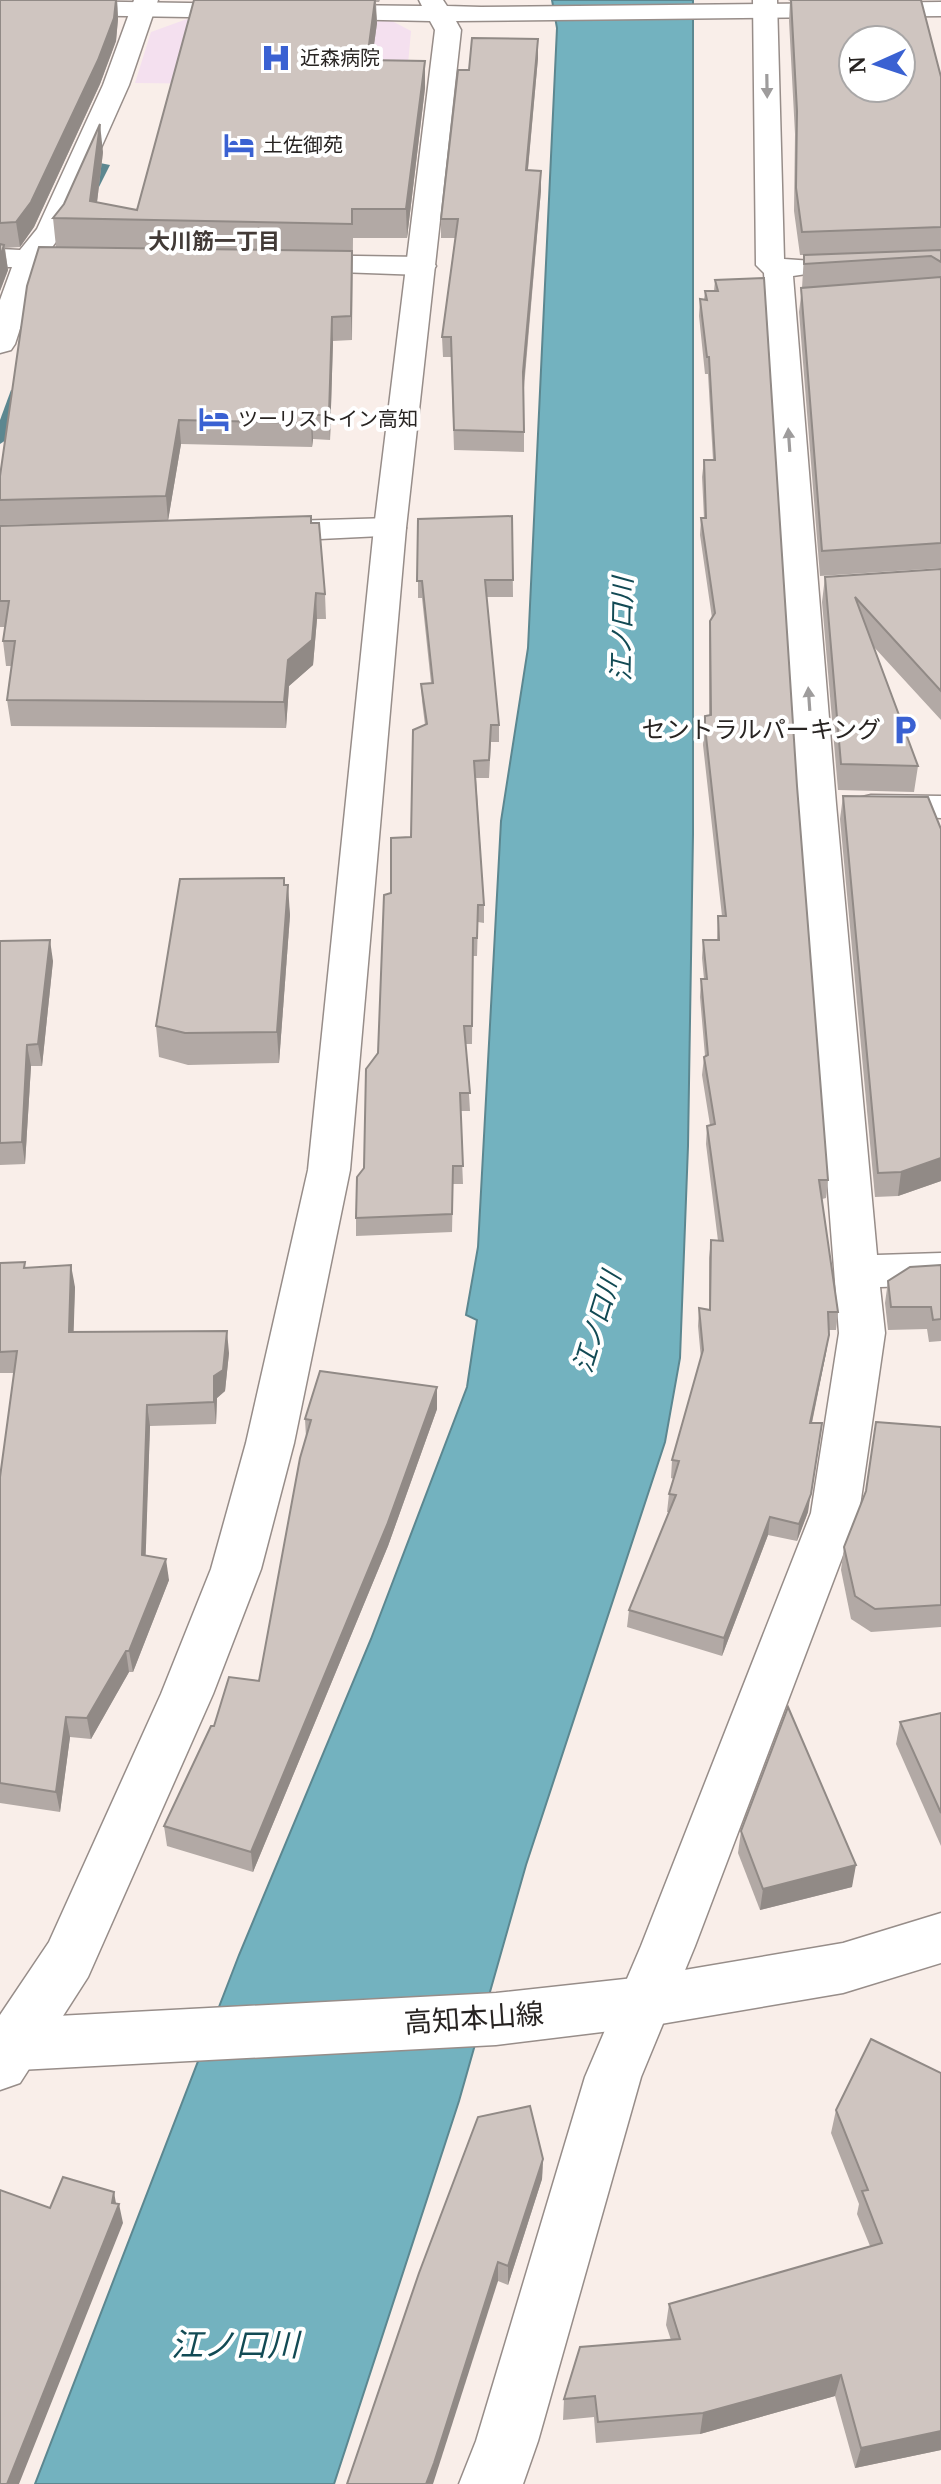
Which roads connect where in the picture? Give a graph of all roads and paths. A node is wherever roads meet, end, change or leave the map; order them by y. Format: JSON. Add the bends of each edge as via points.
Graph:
{"nodes":[{"id":1,"x":145,"y":4,"type":"edge"},
{"id":2,"x":765,"y":4,"type":"edge"},
{"id":3,"x":434,"y":6,"type":"edge"},
{"id":4,"x":0,"y":7,"type":"edge"},
{"id":5,"x":941,"y":9,"type":"edge"},
{"id":6,"x":280,"y":11,"type":"edge"},
{"id":7,"x":336,"y":12,"type":"edge"},
{"id":8,"x":14,"y":258,"type":"edge"},
{"id":9,"x":122,"y":260,"type":"edge"},
{"id":10,"x":263,"y":263,"type":"edge"},
{"id":11,"x":422,"y":266,"type":"junction"},
{"id":12,"x":837,"y":266,"type":"edge"},
{"id":13,"x":788,"y":289,"type":"junction"},
{"id":14,"x":0,"y":344,"type":"edge"},
{"id":15,"x":390,"y":528,"type":"junction"},
{"id":16,"x":219,"y":533,"type":"edge"},
{"id":17,"x":817,"y":804,"type":"junction"},
{"id":18,"x":941,"y":807,"type":"edge"},
{"id":19,"x":941,"y":1269,"type":"edge"},
{"id":20,"x":857,"y":1272,"type":"junction"},
{"id":21,"x":941,"y":1938,"type":"edge"},
{"id":22,"x":643,"y":2002,"type":"junction"},
{"id":23,"x":4,"y":2051,"type":"edge"},
{"id":24,"x":499,"y":2463,"type":"edge"}],
"edges":[{"from":1,"to":4,"type":"street"},
{"from":1,"to":6,"type":"street"},
{"from":1,"to":8,"type":"street","via":[[116,85],[50,231]]},
{"from":2,"to":3,"type":"street","via":[[542,13]]},
{"from":2,"to":5,"type":"street"},
{"from":2,"to":13,"type":"street","one_way":true,"via":[[770,265]]},
{"from":3,"to":7,"type":"street"},
{"from":3,"to":11,"type":"street","via":[[448,30]]},
{"from":8,"to":9,"type":"street"},
{"from":8,"to":14,"type":"street"},
{"from":10,"to":11,"type":"street"},
{"from":11,"to":15,"type":"street"},
{"from":12,"to":13,"type":"street"},
{"from":17,"to":13,"type":"street","one_way":true,"via":[[816,589]]},
{"from":15,"to":16,"type":"street"},
{"from":15,"to":23,"type":"street","via":[[329,1170],[270,1443],[236,1569],[187,1694],[69,1959]]},
{"from":17,"to":18,"type":"street"},
{"from":17,"to":20,"type":"street"},
{"from":19,"to":20,"type":"street"},
{"from":20,"to":22,"type":"street","via":[[862,1333],[835,1513]]},
{"from":21,"to":22,"type":"street","name":"高知本山線","via":[[843,1968]]},
{"from":22,"to":23,"type":"street","name":"高知本山線","via":[[496,2019],[203,2034]]},
{"from":22,"to":24,"type":"street","via":[[613,2077]]}]}
